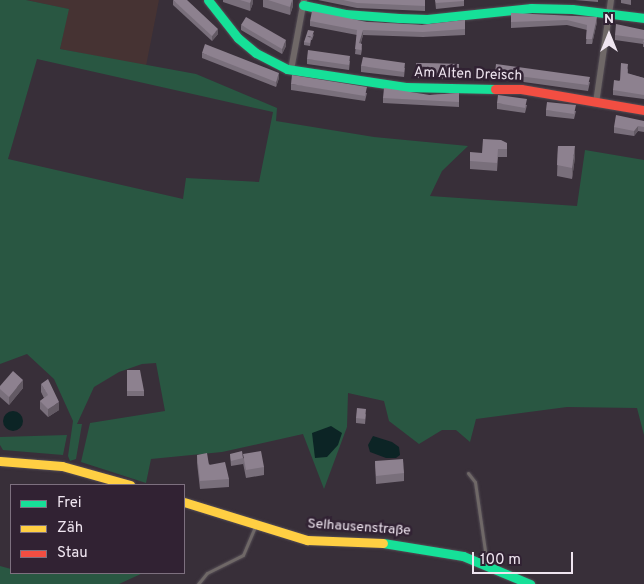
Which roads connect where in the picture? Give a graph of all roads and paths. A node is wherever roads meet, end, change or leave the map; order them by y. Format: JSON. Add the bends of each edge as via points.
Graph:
{"nodes":[{"id":1,"x":208,"y":0,"type":"edge"},
{"id":2,"x":611,"y":0,"type":"edge"},
{"id":3,"x":304,"y":2,"type":"edge"},
{"id":4,"x":609,"y":13,"type":"junction"},
{"id":5,"x":644,"y":18,"type":"edge"},
{"id":6,"x":291,"y":70,"type":"junction"},
{"id":7,"x":596,"y":103,"type":"junction"},
{"id":8,"x":644,"y":110,"type":"edge"},
{"id":9,"x":0,"y":461,"type":"edge"},
{"id":10,"x":468,"y":473,"type":"dead end"},
{"id":11,"x":126,"y":484,"type":"edge"},
{"id":12,"x":185,"y":502,"type":"edge"},
{"id":13,"x":256,"y":524,"type":"junction"},
{"id":14,"x":487,"y":564,"type":"junction"},
{"id":15,"x":198,"y":584,"type":"edge"},
{"id":16,"x":530,"y":584,"type":"edge"}],
"edges":[{"from":1,"to":6,"type":"street","name":"Am Alten Dreisch","via":[[229,29],[247,46]]},
{"from":2,"to":4,"type":"street"},
{"from":3,"to":4,"type":"street","via":[[345,14],[399,18],[531,8]]},
{"from":3,"to":6,"type":"street"},
{"from":4,"to":5,"type":"street"},
{"from":4,"to":7,"type":"street"},
{"from":6,"to":7,"type":"street","name":"Am Alten Dreisch","via":[[426,88],[521,89]]},
{"from":7,"to":8,"type":"street","name":"Am Alten Dreisch"},
{"from":9,"to":11,"type":"street","via":[[62,466]]},
{"from":10,"to":14,"type":"lane","via":[[475,482]]},
{"from":12,"to":13,"type":"street","name":"Selhausenstraße"},
{"from":13,"to":14,"type":"street","name":"Selhausenstraße","via":[[307,540],[424,547]]},
{"from":13,"to":15,"type":"lane","via":[[243,555],[208,573]]},
{"from":14,"to":16,"type":"street","name":"Selhausenstraße"}]}
